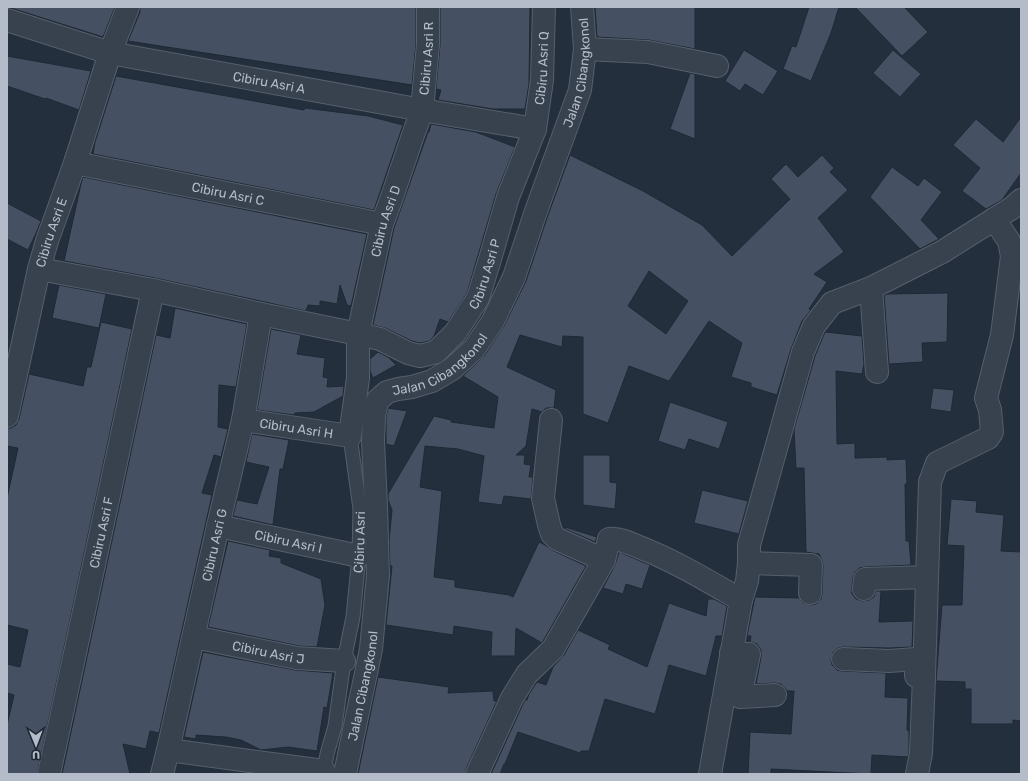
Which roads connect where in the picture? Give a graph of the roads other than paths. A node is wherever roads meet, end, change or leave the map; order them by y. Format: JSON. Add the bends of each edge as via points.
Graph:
{"nodes":[{"id":1,"x":128,"y":7,"type":"edge"},
{"id":2,"x":428,"y":7,"type":"edge"},
{"id":3,"x":544,"y":7,"type":"edge"},
{"id":4,"x":582,"y":7,"type":"edge"},
{"id":5,"x":7,"y":20,"type":"edge"},
{"id":6,"x":585,"y":49,"type":"junction"},
{"id":7,"x":110,"y":53,"type":"junction"},
{"id":8,"x":717,"y":66,"type":"dead end"},
{"id":9,"x":422,"y":110,"type":"junction"},
{"id":10,"x":535,"y":129,"type":"junction"},
{"id":11,"x":75,"y":163,"type":"junction"},
{"id":12,"x":1021,"y":200,"type":"edge"},
{"id":13,"x":994,"y":219,"type":"junction"},
{"id":14,"x":382,"y":224,"type":"junction"},
{"id":15,"x":39,"y":269,"type":"junction"},
{"id":16,"x":871,"y":288,"type":"junction"},
{"id":17,"x":153,"y":290,"type":"junction"},
{"id":18,"x":261,"y":314,"type":"junction"},
{"id":19,"x":358,"y":334,"type":"junction"},
{"id":20,"x":876,"y":372,"type":"dead end"},
{"id":21,"x":7,"y":416,"type":"edge"},
{"id":22,"x":243,"y":420,"type":"junction"},
{"id":23,"x":551,"y":420,"type":"dead end"},
{"id":24,"x":350,"y":436,"type":"junction"},
{"id":25,"x":218,"y":526,"type":"junction"},
{"id":26,"x":359,"y":556,"type":"junction"},
{"id":27,"x":604,"y":560,"type":"junction"},
{"id":28,"x":749,"y":563,"type":"junction"},
{"id":29,"x":927,"y":578,"type":"junction"},
{"id":30,"x":864,"y":589,"type":"dead end"},
{"id":31,"x":810,"y":594,"type":"dead end"},
{"id":32,"x":741,"y":600,"type":"junction"},
{"id":33,"x":194,"y":637,"type":"junction"},
{"id":34,"x":731,"y":653,"type":"junction"},
{"id":35,"x":843,"y":659,"type":"dead end"},
{"id":36,"x":344,"y":661,"type":"junction"},
{"id":37,"x":924,"y":677,"type":"junction"},
{"id":38,"x":775,"y":695,"type":"dead end"},
{"id":39,"x":168,"y":750,"type":"junction"},
{"id":40,"x":324,"y":771,"type":"joint"},
{"id":41,"x":49,"y":774,"type":"edge"},
{"id":42,"x":162,"y":774,"type":"edge"},
{"id":43,"x":345,"y":774,"type":"edge"},
{"id":44,"x":477,"y":774,"type":"edge"},
{"id":45,"x":710,"y":774,"type":"edge"},
{"id":46,"x":917,"y":774,"type":"edge"}],
"edges":[{"from":1,"to":7,"type":"street","name":"Cibiru Asri E"},
{"from":2,"to":9,"type":"street","name":"Cibiru Asri R","via":[[428,44]]},
{"from":3,"to":10,"type":"street","name":"Cibiru Asri Q","via":[[542,80]]},
{"from":4,"to":6,"type":"street","name":"Jalan Cibangkonol"},
{"from":5,"to":7,"type":"street","name":"Cibiru Asri A"},
{"from":6,"to":8,"type":"street","via":[[648,52]]},
{"from":6,"to":43,"type":"street","name":"Jalan Cibangkonol","via":[[580,90],[514,278],[493,321],[474,349],[452,369],[432,381],[387,392],[377,401],[373,441],[378,575],[371,649]]},
{"from":7,"to":9,"type":"street","name":"Cibiru Asri A"},
{"from":7,"to":11,"type":"street","name":"Cibiru Asri E"},
{"from":9,"to":10,"type":"street","name":"Cibiru Asri A"},
{"from":9,"to":14,"type":"street","name":"Cibiru Asri D"},
{"from":10,"to":19,"type":"street","name":"Cibiru Asri P","via":[[508,197],[478,298],[455,333],[436,352],[420,356],[380,339]]},
{"from":11,"to":14,"type":"street","name":"Cibiru Asri C"},
{"from":11,"to":15,"type":"street","name":"Cibiru Asri E"},
{"from":12,"to":13,"type":"street"},
{"from":13,"to":16,"type":"street","via":[[942,252]]},
{"from":13,"to":29,"type":"street","via":[[1009,241],[1012,256],[1002,335],[986,398],[992,432],[988,438],[937,463],[930,482]]},
{"from":14,"to":19,"type":"street","name":"Cibiru Asri D"},
{"from":15,"to":17,"type":"street"},
{"from":15,"to":21,"type":"street","name":"Cibiru Asri E"},
{"from":16,"to":20,"type":"street"},
{"from":16,"to":28,"type":"street","via":[[832,304],[814,326],[803,352],[749,545]]},
{"from":17,"to":18,"type":"street"},
{"from":17,"to":41,"type":"street","name":"Cibiru Asri F"},
{"from":18,"to":19,"type":"street"},
{"from":18,"to":22,"type":"street","name":"Cibiru Asri G"},
{"from":19,"to":24,"type":"street","name":"Cibiru Asri","via":[[358,378]]},
{"from":22,"to":24,"type":"street","name":"Cibiru Asri H"},
{"from":22,"to":25,"type":"street","name":"Cibiru Asri G"},
{"from":23,"to":27,"type":"street","via":[[543,498],[552,534],[557,539]]},
{"from":24,"to":26,"type":"lane","name":"Cibiru Asri","via":[[360,509]]},
{"from":25,"to":26,"type":"street","name":"Cibiru Asri I"},
{"from":25,"to":33,"type":"street","name":"Cibiru Asri G"},
{"from":26,"to":36,"type":"lane","name":"Cibiru Asri","via":[[353,618]]},
{"from":27,"to":32,"type":"street","via":[[609,539],[614,538],[657,554]]},
{"from":27,"to":44,"type":"street","via":[[553,649],[527,674],[512,698]]},
{"from":28,"to":31,"type":"street","via":[[811,565]]},
{"from":28,"to":32,"type":"street"},
{"from":29,"to":30,"type":"street","via":[[865,579]]},
{"from":29,"to":37,"type":"street"},
{"from":32,"to":34,"type":"street"},
{"from":33,"to":36,"type":"street","name":"Cibiru Asri J","via":[[297,658]]},
{"from":33,"to":39,"type":"street","name":"Cibiru Asri G"},
{"from":34,"to":38,"type":"street","via":[[749,654],[740,697]]},
{"from":34,"to":45,"type":"street"},
{"from":35,"to":37,"type":"street","via":[[916,659],[916,676]]},
{"from":36,"to":40,"type":"lane","name":"Cibiru Asri","via":[[335,726]]},
{"from":37,"to":46,"type":"street","via":[[921,753]]},
{"from":39,"to":40,"type":"street"},
{"from":39,"to":42,"type":"street","name":"Cibiru Asri G"}]}
